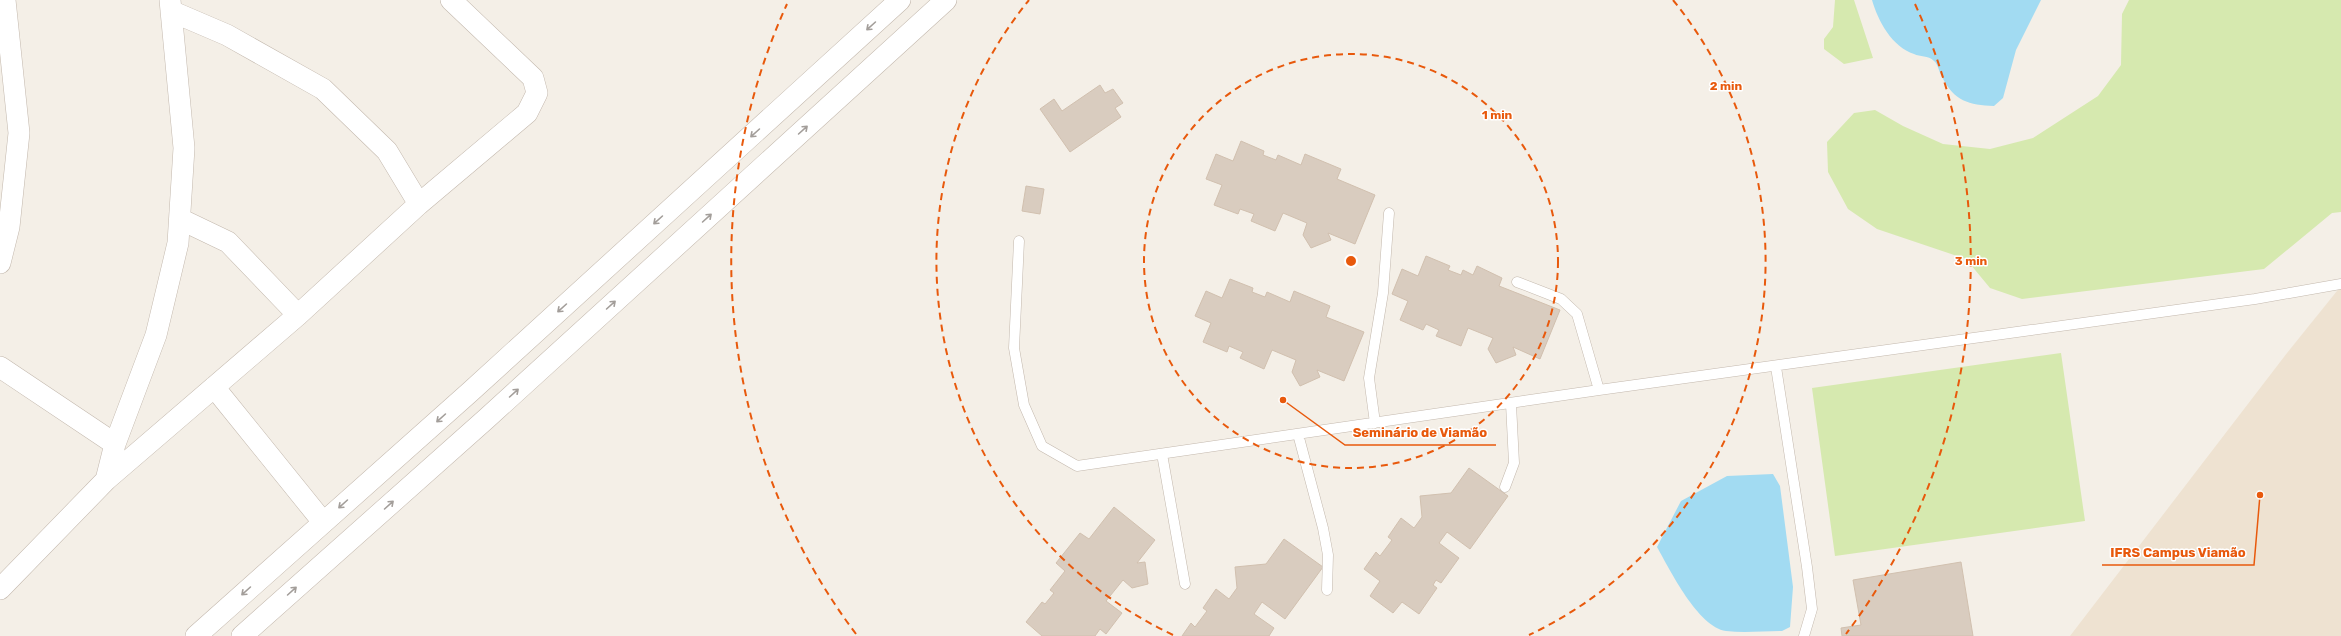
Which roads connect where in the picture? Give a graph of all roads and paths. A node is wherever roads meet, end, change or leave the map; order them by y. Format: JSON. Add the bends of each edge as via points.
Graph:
{"nodes":[{"id":1,"x":5,"y":0,"type":"edge"},
{"id":2,"x":451,"y":0,"type":"edge"},
{"id":3,"x":900,"y":0,"type":"edge"},
{"id":4,"x":946,"y":0,"type":"edge"},
{"id":5,"x":171,"y":6,"type":"edge"},
{"id":6,"x":419,"y":204,"type":"junction"},
{"id":7,"x":1389,"y":213,"type":"dead end"},
{"id":8,"x":180,"y":220,"type":"junction"},
{"id":9,"x":1019,"y":241,"type":"dead end"},
{"id":10,"x":625,"y":250,"type":"junction"},
{"id":11,"x":0,"y":263,"type":"edge"},
{"id":12,"x":646,"y":273,"type":"junction"},
{"id":13,"x":1517,"y":282,"type":"dead end"},
{"id":14,"x":2341,"y":284,"type":"edge"},
{"id":15,"x":298,"y":315,"type":"junction"},
{"id":16,"x":0,"y":367,"type":"edge"},
{"id":17,"x":1776,"y":367,"type":"junction"},
{"id":18,"x":214,"y":387,"type":"junction"},
{"id":19,"x":1599,"y":390,"type":"junction"},
{"id":20,"x":1511,"y":404,"type":"junction"},
{"id":21,"x":1375,"y":423,"type":"junction"},
{"id":22,"x":1298,"y":434,"type":"junction"},
{"id":23,"x":115,"y":444,"type":"junction"},
{"id":24,"x":1162,"y":454,"type":"junction"},
{"id":25,"x":106,"y":480,"type":"junction"},
{"id":26,"x":1505,"y":487,"type":"dead end"},
{"id":27,"x":323,"y":522,"type":"junction"},
{"id":28,"x":1185,"y":584,"type":"dead end"},
{"id":29,"x":0,"y":589,"type":"edge"},
{"id":30,"x":1328,"y":590,"type":"dead end"},
{"id":31,"x":196,"y":636,"type":"edge"},
{"id":32,"x":242,"y":636,"type":"edge"},
{"id":33,"x":1804,"y":636,"type":"edge"}],
"edges":[{"from":1,"to":11,"type":"street","via":[[19,133],[9,227]]},
{"from":2,"to":6,"type":"street","via":[[532,78],[537,93],[527,114]]},
{"from":3,"to":10,"type":"street","one_way":true},
{"from":12,"to":4,"type":"street","one_way":true},
{"from":5,"to":6,"type":"street","via":[[324,89],[387,151]]},
{"from":5,"to":8,"type":"street","via":[[184,148]]},
{"from":6,"to":15,"type":"street"},
{"from":7,"to":21,"type":"lane","via":[[1383,294],[1369,378]]},
{"from":8,"to":15,"type":"street","via":[[228,242]]},
{"from":8,"to":23,"type":"street","via":[[178,243],[156,335]]},
{"from":9,"to":24,"type":"lane","via":[[1014,348],[1024,405],[1042,446],[1077,466]]},
{"from":10,"to":12,"type":"street"},
{"from":10,"to":27,"type":"street","one_way":true},
{"from":32,"to":12,"type":"street","one_way":true},
{"from":13,"to":19,"type":"lane","via":[[1562,299],[1577,314]]},
{"from":14,"to":17,"type":"lane","via":[[2255,299]]},
{"from":15,"to":18,"type":"street"},
{"from":16,"to":23,"type":"street"},
{"from":17,"to":19,"type":"lane"},
{"from":17,"to":33,"type":"lane","via":[[1808,567],[1812,610]]},
{"from":18,"to":25,"type":"street"},
{"from":18,"to":27,"type":"street"},
{"from":19,"to":20,"type":"lane"},
{"from":20,"to":21,"type":"lane"},
{"from":20,"to":26,"type":"lane","via":[[1514,463]]},
{"from":21,"to":22,"type":"lane"},
{"from":22,"to":24,"type":"lane"},
{"from":22,"to":30,"type":"lane","via":[[1323,528],[1328,555]]},
{"from":23,"to":25,"type":"street"},
{"from":24,"to":28,"type":"lane"},
{"from":25,"to":29,"type":"street"},
{"from":27,"to":31,"type":"street","one_way":true}]}
